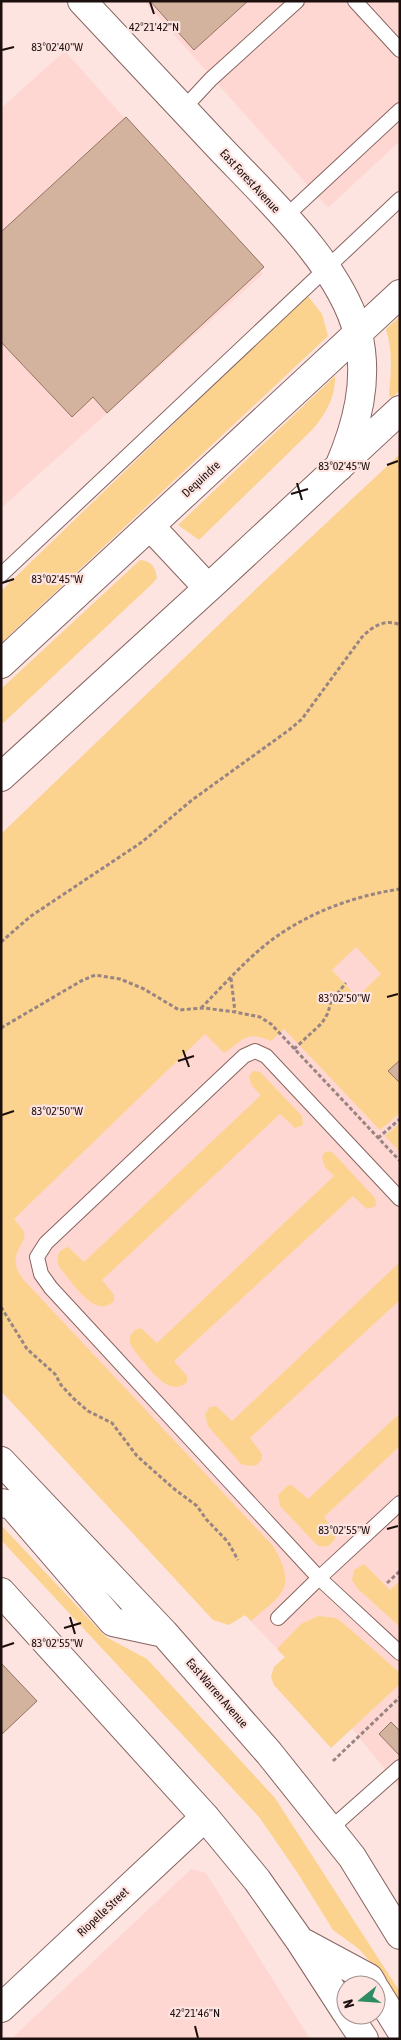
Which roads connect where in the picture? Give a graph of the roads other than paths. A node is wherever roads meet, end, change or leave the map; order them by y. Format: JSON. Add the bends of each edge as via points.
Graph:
{"nodes":[{"id":1,"x":82,"y":1,"type":"edge"},
{"id":2,"x":297,"y":1,"type":"edge"},
{"id":3,"x":355,"y":1,"type":"edge"},
{"id":4,"x":400,"y":50,"type":"edge"},
{"id":5,"x":183,"y":109,"type":"junction"},
{"id":6,"x":400,"y":110,"type":"edge"},
{"id":7,"x":400,"y":199,"type":"edge"},
{"id":8,"x":284,"y":218,"type":"junction"},
{"id":9,"x":326,"y":268,"type":"junction"},
{"id":10,"x":400,"y":294,"type":"edge"},
{"id":11,"x":358,"y":334,"type":"junction"},
{"id":12,"x":400,"y":410,"type":"edge"},
{"id":13,"x":339,"y":467,"type":"junction"},
{"id":14,"x":150,"y":526,"type":"junction"},
{"id":15,"x":1,"y":575,"type":"edge"},
{"id":16,"x":208,"y":588,"type":"junction"},
{"id":17,"x":1,"y":664,"type":"edge"},
{"id":18,"x":1,"y":777,"type":"edge"},
{"id":19,"x":400,"y":1199,"type":"edge"},
{"id":20,"x":6,"y":1466,"type":"edge"},
{"id":21,"x":400,"y":1502,"type":"edge"},
{"id":22,"x":1,"y":1503,"type":"edge"},
{"id":23,"x":319,"y":1578,"type":"junction"},
{"id":24,"x":1,"y":1592,"type":"edge"},
{"id":25,"x":278,"y":1618,"type":"dead end"},
{"id":26,"x":164,"y":1633,"type":"junction"},
{"id":27,"x":400,"y":1653,"type":"edge"},
{"id":28,"x":400,"y":1767,"type":"edge"},
{"id":29,"x":205,"y":1817,"type":"junction"},
{"id":30,"x":330,"y":1829,"type":"junction"},
{"id":31,"x":400,"y":1935,"type":"edge"},
{"id":32,"x":300,"y":1941,"type":"junction"},
{"id":33,"x":362,"y":1975,"type":"edge"},
{"id":34,"x":336,"y":1997,"type":"edge"},
{"id":35,"x":386,"y":2006,"type":"edge"},
{"id":36,"x":1,"y":2008,"type":"edge"},
{"id":37,"x":355,"y":2025,"type":"edge"},
{"id":38,"x":400,"y":2029,"type":"edge"},
{"id":39,"x":364,"y":2039,"type":"edge"}],
"edges":[{"from":1,"to":5,"type":"main road","name":"East Forest Avenue"},
{"from":2,"to":5,"type":"lane","via":[[211,79]]},
{"from":3,"to":4,"type":"lane"},
{"from":5,"to":8,"type":"main road","name":"East Forest Avenue"},
{"from":6,"to":8,"type":"lane"},
{"from":7,"to":9,"type":"lane"},
{"from":8,"to":9,"type":"main road","name":"East Forest Avenue"},
{"from":9,"to":11,"type":"main road","name":"East Forest Avenue","via":[[344,296]]},
{"from":9,"to":15,"type":"lane"},
{"from":10,"to":11,"type":"main road","name":"Dequindre"},
{"from":11,"to":13,"type":"main road","name":"East Forest Avenue","via":[[362,390],[352,435]]},
{"from":11,"to":14,"type":"main road","name":"Dequindre"},
{"from":12,"to":13,"type":"main road"},
{"from":13,"to":16,"type":"main road"},
{"from":14,"to":16,"type":"main road"},
{"from":14,"to":17,"type":"main road","name":"Dequindre"},
{"from":16,"to":18,"type":"main road"},
{"from":19,"to":23,"type":"lane","via":[[266,1056],[255,1052],[244,1056],[46,1244],[37,1257],[41,1274],[51,1288]]},
{"from":20,"to":26,"type":"main road","name":"East Warren Avenue"},
{"from":21,"to":23,"type":"lane"},
{"from":22,"to":26,"type":"main road","via":[[12,1505],[114,1622]]},
{"from":23,"to":25,"type":"lane"},
{"from":23,"to":27,"type":"lane"},
{"from":24,"to":29,"type":"main road"},
{"from":26,"to":30,"type":"main road","name":"East Warren Avenue","via":[[269,1753]]},
{"from":28,"to":30,"type":"lane"},
{"from":29,"to":32,"type":"main road","via":[[257,1880]]},
{"from":29,"to":36,"type":"main road","name":"Riopelle Street"},
{"from":30,"to":31,"type":"main road","name":"East Warren Avenue","via":[[352,1857]]},
{"from":32,"to":33,"type":"main road"},
{"from":32,"to":34,"type":"main road"},
{"from":35,"to":38,"type":"main road"},
{"from":37,"to":39,"type":"main road"}]}
